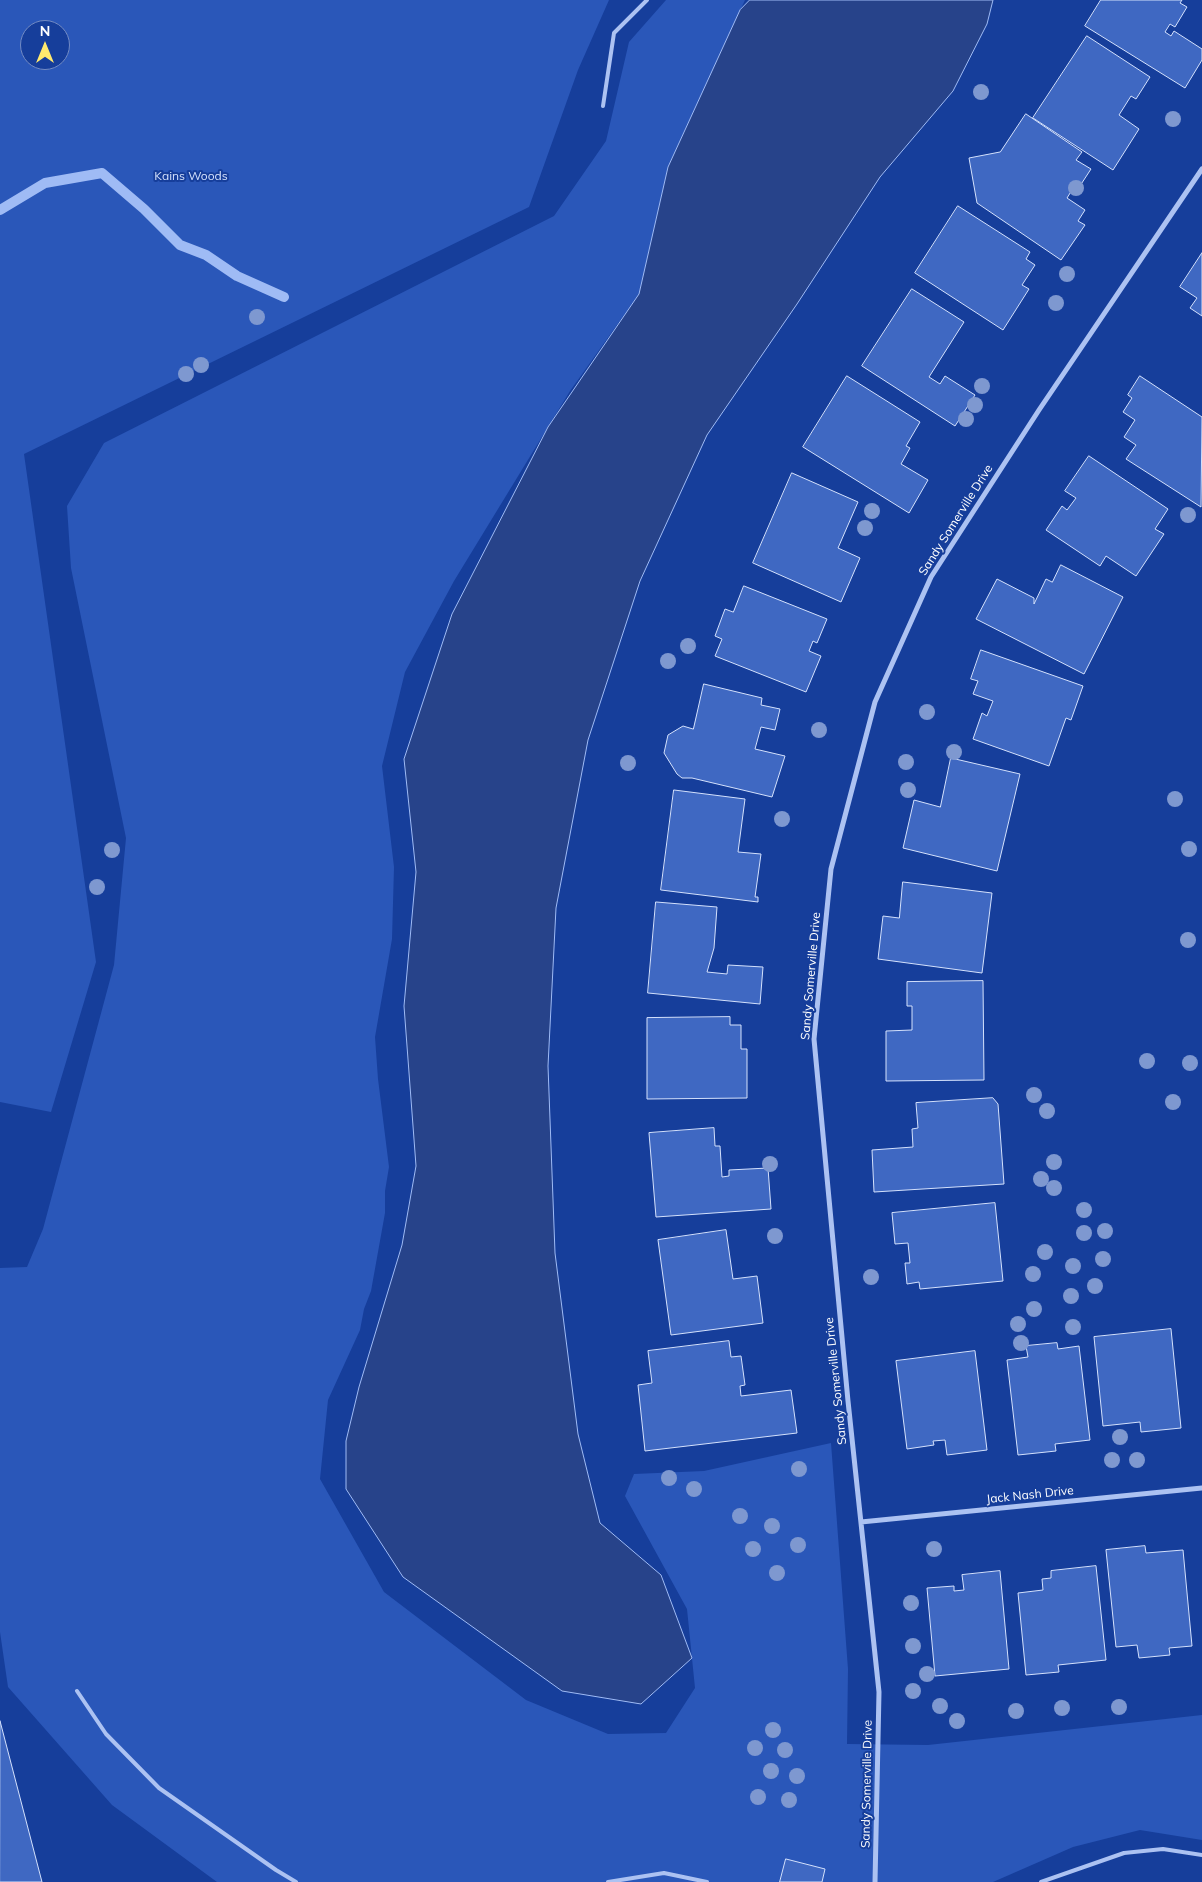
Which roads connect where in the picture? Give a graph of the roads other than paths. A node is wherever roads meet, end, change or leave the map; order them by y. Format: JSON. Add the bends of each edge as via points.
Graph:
{"nodes":[{"id":1,"x":647,"y":0,"type":"edge"},
{"id":2,"x":603,"y":106,"type":"dead end"},
{"id":3,"x":1202,"y":169,"type":"edge"},
{"id":4,"x":1202,"y":1488,"type":"edge"},
{"id":5,"x":861,"y":1522,"type":"junction"},
{"id":6,"x":77,"y":1691,"type":"dead end"},
{"id":7,"x":1202,"y":1855,"type":"edge"},
{"id":8,"x":296,"y":1882,"type":"edge"},
{"id":9,"x":608,"y":1882,"type":"edge"},
{"id":10,"x":707,"y":1882,"type":"edge"},
{"id":11,"x":875,"y":1882,"type":"edge"},
{"id":12,"x":1041,"y":1882,"type":"edge"}],
"edges":[{"from":1,"to":2,"type":"lane","via":[[614,33]]},
{"from":3,"to":5,"type":"street","name":"Sandy Somerville Drive","via":[[931,577],[875,702],[831,870],[814,1039]]},
{"from":4,"to":5,"type":"street","name":"Jack Nash Drive"},
{"from":5,"to":11,"type":"street","name":"Sandy Somerville Drive","via":[[879,1692]]},
{"from":6,"to":8,"type":"lane","via":[[106,1734],[158,1788]]},
{"from":7,"to":12,"type":"lane","via":[[1163,1849],[1124,1853]]},
{"from":9,"to":10,"type":"lane","via":[[664,1873]]}]}
